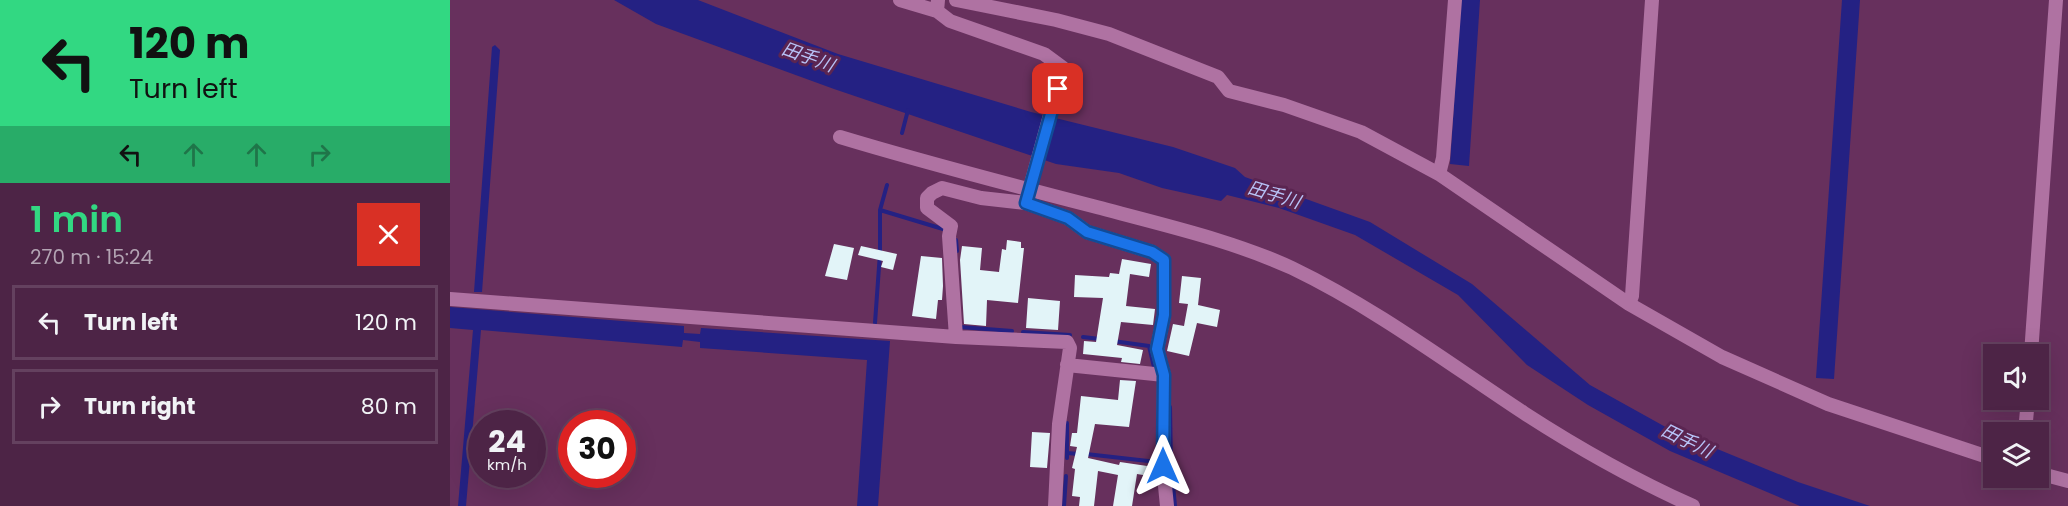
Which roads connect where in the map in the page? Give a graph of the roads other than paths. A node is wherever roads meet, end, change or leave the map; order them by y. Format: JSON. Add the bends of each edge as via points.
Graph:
{"nodes":[{"id":1,"x":900,"y":0,"type":"edge"},
{"id":2,"x":956,"y":0,"type":"edge"},
{"id":3,"x":1455,"y":0,"type":"edge"},
{"id":4,"x":1652,"y":0,"type":"edge"},
{"id":5,"x":2056,"y":0,"type":"edge"},
{"id":6,"x":937,"y":6,"type":"edge"},
{"id":7,"x":840,"y":138,"type":"dead end"},
{"id":8,"x":1439,"y":174,"type":"junction"},
{"id":9,"x":1029,"y":191,"type":"junction"},
{"id":10,"x":450,"y":299,"type":"edge"},
{"id":11,"x":1629,"y":304,"type":"junction"},
{"id":12,"x":956,"y":337,"type":"junction"},
{"id":13,"x":2032,"y":344,"type":"edge"},
{"id":14,"x":1068,"y":365,"type":"junction"},
{"id":15,"x":1164,"y":375,"type":"junction"},
{"id":16,"x":1983,"y":455,"type":"edge"},
{"id":17,"x":2049,"y":476,"type":"edge"},
{"id":18,"x":2068,"y":481,"type":"edge"},
{"id":19,"x":1667,"y":500,"type":"edge"},
{"id":20,"x":1055,"y":506,"type":"edge"},
{"id":21,"x":1167,"y":506,"type":"edge"},
{"id":22,"x":1693,"y":506,"type":"edge"}],
"edges":[{"from":1,"to":6,"type":"street"},
{"from":2,"to":8,"type":"street","via":[[1109,34],[1218,77],[1229,91],[1361,132]]},
{"from":3,"to":8,"type":"street"},
{"from":4,"to":11,"type":"street"},
{"from":5,"to":13,"type":"street"},
{"from":6,"to":9,"type":"street","via":[[950,21],[1052,59],[1064,68]]},
{"from":7,"to":9,"type":"street"},
{"from":8,"to":11,"type":"street"},
{"from":9,"to":12,"type":"street","via":[[981,198],[942,189],[927,198],[927,208],[951,226],[948,236]]},
{"from":9,"to":15,"type":"street","via":[[1087,232],[1152,252],[1164,260],[1164,315],[1157,349]]},
{"from":9,"to":19,"type":"street","via":[[1199,233],[1294,269],[1372,312],[1525,414]]},
{"from":10,"to":12,"type":"street"},
{"from":11,"to":16,"type":"street","via":[[1722,357],[1828,404]]},
{"from":12,"to":14,"type":"street","via":[[1067,342]]},
{"from":14,"to":15,"type":"street"},
{"from":14,"to":20,"type":"street","via":[[1059,424]]},
{"from":15,"to":21,"type":"street","via":[[1163,466]]},
{"from":17,"to":18,"type":"street"},
{"from":19,"to":22,"type":"street"}]}
